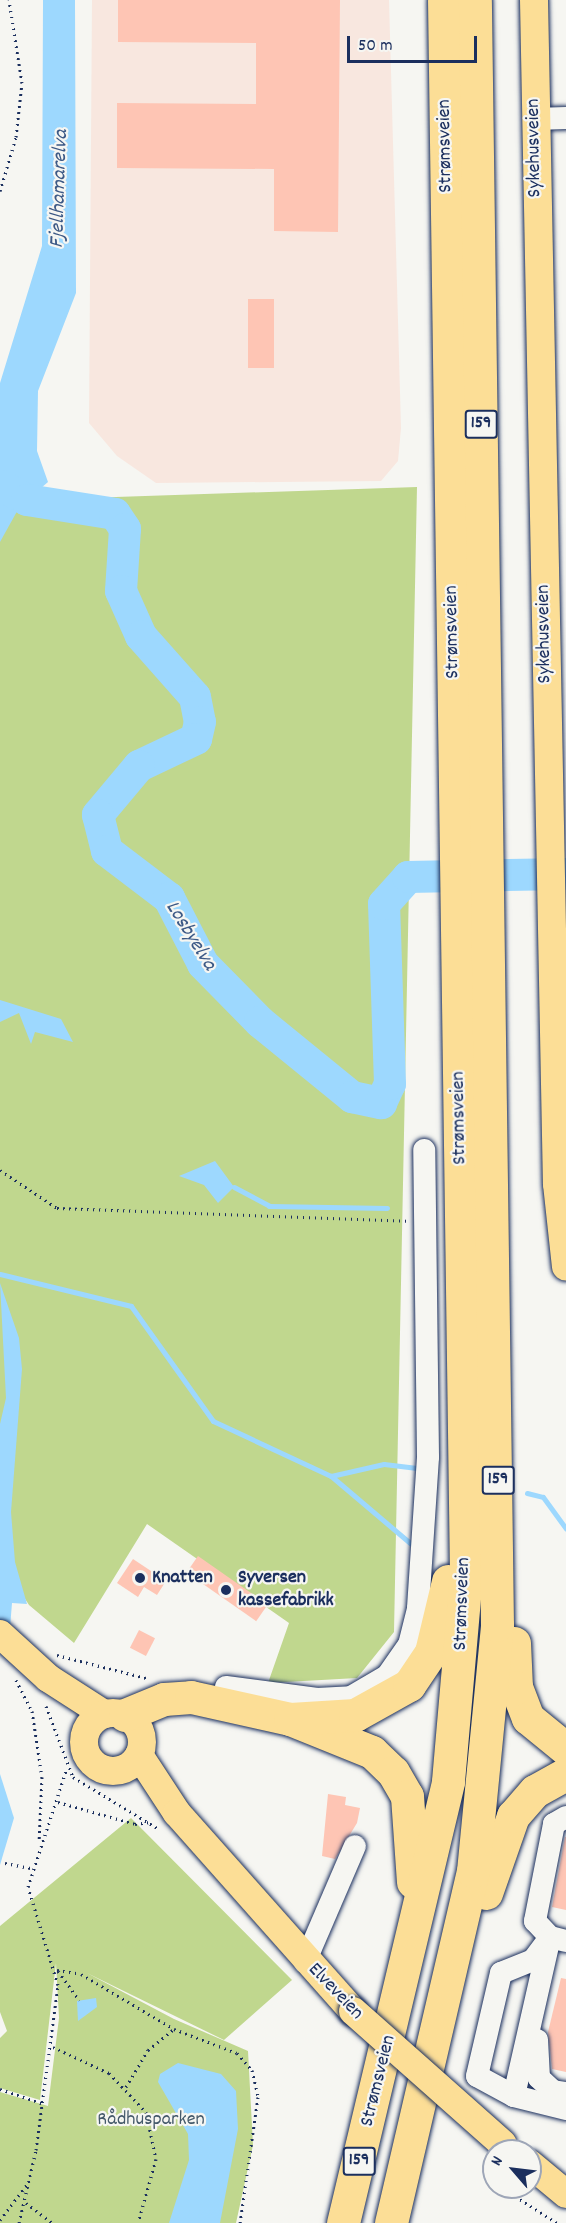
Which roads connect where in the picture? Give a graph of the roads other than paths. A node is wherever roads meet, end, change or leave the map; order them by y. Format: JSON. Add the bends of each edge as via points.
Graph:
{"nodes":[{"id":1,"x":436,"y":0,"type":"edge"},
{"id":2,"x":444,"y":0,"type":"edge"},
{"id":3,"x":475,"y":0,"type":"edge"},
{"id":4,"x":534,"y":0,"type":"edge"},
{"id":5,"x":566,"y":118,"type":"edge"},
{"id":6,"x":535,"y":119,"type":"junction"},
{"id":7,"x":448,"y":250,"type":"junction"},
{"id":8,"x":473,"y":908,"type":"junction"},
{"id":9,"x":490,"y":1013,"type":"junction"},
{"id":10,"x":460,"y":1121,"type":"junction"},
{"id":11,"x":424,"y":1150,"type":"dead end"},
{"id":12,"x":561,"y":1183,"type":"edge"},
{"id":13,"x":566,"y":1267,"type":"edge"},
{"id":14,"x":10,"y":1650,"type":"edge"},
{"id":15,"x":220,"y":1696,"type":"junction"},
{"id":16,"x":290,"y":1719,"type":"junction"},
{"id":17,"x":118,"y":1737,"type":"junction"},
{"id":18,"x":566,"y":1749,"type":"edge"},
{"id":19,"x":566,"y":1774,"type":"edge"},
{"id":20,"x":566,"y":1817,"type":"edge"},
{"id":21,"x":355,"y":1846,"type":"dead end"},
{"id":22,"x":559,"y":1939,"type":"edge"},
{"id":23,"x":413,"y":1944,"type":"junction"},
{"id":24,"x":305,"y":1962,"type":"junction"},
{"id":25,"x":566,"y":2093,"type":"edge"},
{"id":26,"x":514,"y":2096,"type":"junction"},
{"id":27,"x":566,"y":2109,"type":"edge"},
{"id":28,"x":498,"y":2139,"type":"edge"},
{"id":29,"x":547,"y":2174,"type":"edge"},
{"id":30,"x":566,"y":2194,"type":"edge"},
{"id":31,"x":343,"y":2223,"type":"edge"},
{"id":32,"x":392,"y":2223,"type":"edge"}],
"edges":[{"from":1,"to":7,"type":"highway"},
{"from":2,"to":7,"type":"highway","name":"Strømsveien","number":"159"},
{"from":3,"to":8,"type":"highway","name":"Strømsveien","number":"159","via":[[488,848]]},
{"from":4,"to":6,"type":"main road","name":"Sykehusveien"},
{"from":5,"to":6,"type":"lane"},
{"from":6,"to":12,"type":"main road","name":"Sykehusveien","via":[[550,902]]},
{"from":7,"to":8,"type":"highway","name":"Strømsveien","number":"159","via":[[456,848]]},
{"from":8,"to":9,"type":"highway","name":"Strømsveien","number":"159"},
{"from":8,"to":10,"type":"highway","name":"Strømsveien","number":"159"},
{"from":9,"to":18,"type":"highway","via":[[507,1199],[516,1687],[535,1728]]},
{"from":9,"to":32,"type":"highway","name":"Strømsveien","number":"159","via":[[499,1544],[490,1731],[459,1947]]},
{"from":10,"to":16,"type":"highway","via":[[453,1540],[440,1625],[420,1671],[382,1704],[341,1718]]},
{"from":10,"to":23,"type":"highway","name":"Strømsveien","number":"159","via":[[464,1616],[449,1771]]},
{"from":11,"to":15,"type":"lane","via":[[426,1492],[418,1608],[409,1645],[387,1676],[351,1697],[317,1700]]},
{"from":12,"to":13,"type":"main road","name":"Sykehusveien"},
{"from":14,"to":17,"type":"main road","name":"Elveveien"},
{"from":15,"to":16,"type":"highway"},
{"from":15,"to":17,"type":"highway"},
{"from":16,"to":23,"type":"highway","via":[[372,1752],[401,1783],[413,1830]]},
{"from":17,"to":24,"type":"main road","name":"Elveveien","via":[[172,1824]]},
{"from":19,"to":32,"type":"highway","via":[[523,1804],[502,1842],[429,2127]]},
{"from":20,"to":22,"type":"lane","via":[[554,1824],[536,1921]]},
{"from":21,"to":24,"type":"lane"},
{"from":22,"to":25,"type":"lane","via":[[534,2060],[545,2086]]},
{"from":22,"to":26,"type":"lane"},
{"from":22,"to":26,"type":"lane","via":[[533,1960],[501,1973],[477,2076]]},
{"from":23,"to":31,"type":"highway","name":"Strømsveien","number":"159"},
{"from":24,"to":28,"type":"main road","name":"Elveveien","bridge":true,"via":[[353,2011]]},
{"from":26,"to":27,"type":"lane"},
{"from":29,"to":30,"type":"main road"}]}
